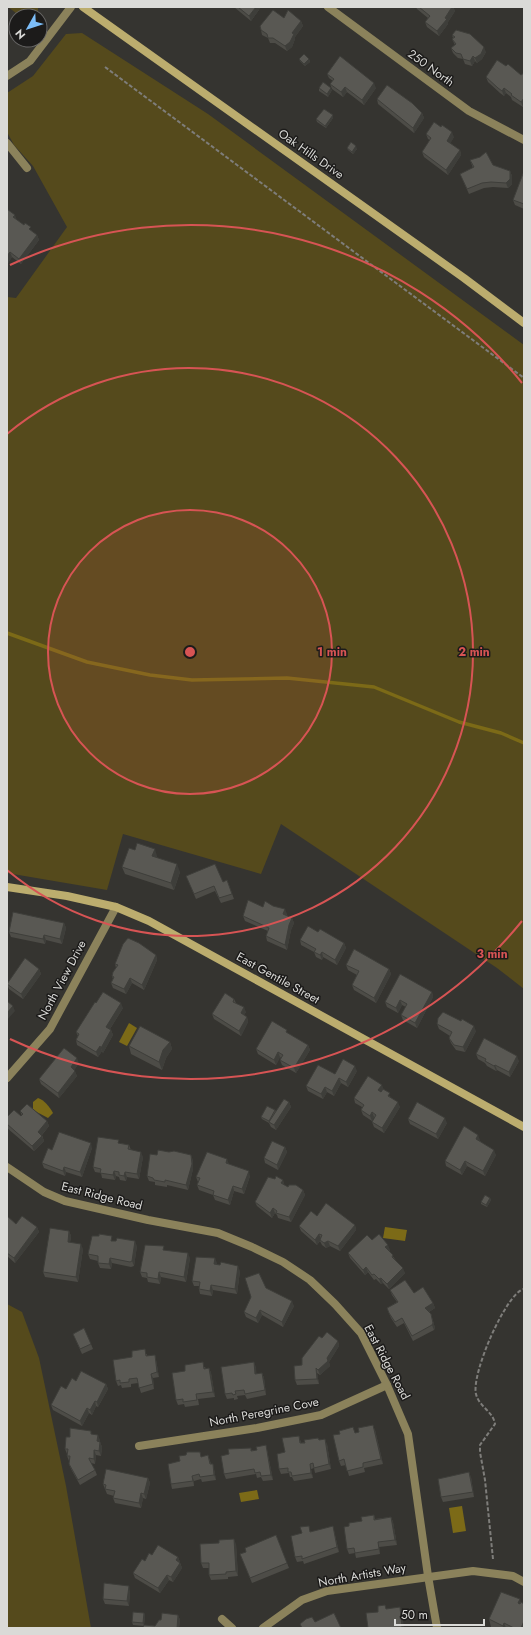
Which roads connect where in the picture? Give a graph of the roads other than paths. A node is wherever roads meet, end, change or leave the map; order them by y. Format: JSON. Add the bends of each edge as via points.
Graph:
{"nodes":[{"id":1,"x":71,"y":7,"type":"edge"},
{"id":2,"x":83,"y":7,"type":"edge"},
{"id":3,"x":328,"y":7,"type":"edge"},
{"id":4,"x":7,"y":76,"type":"edge"},
{"id":5,"x":524,"y":140,"type":"edge"},
{"id":6,"x":7,"y":143,"type":"edge"},
{"id":7,"x":27,"y":168,"type":"dead end"},
{"id":8,"x":524,"y":322,"type":"edge"},
{"id":9,"x":7,"y":887,"type":"edge"},
{"id":10,"x":116,"y":907,"type":"junction"},
{"id":11,"x":7,"y":1078,"type":"edge"},
{"id":12,"x":524,"y":1127,"type":"edge"},
{"id":13,"x":7,"y":1167,"type":"edge"},
{"id":14,"x":388,"y":1385,"type":"junction"},
{"id":15,"x":139,"y":1446,"type":"dead end"},
{"id":16,"x":428,"y":1576,"type":"junction"},
{"id":17,"x":524,"y":1582,"type":"edge"},
{"id":18,"x":222,"y":1620,"type":"dead end"},
{"id":19,"x":232,"y":1628,"type":"edge"},
{"id":20,"x":263,"y":1628,"type":"edge"},
{"id":21,"x":437,"y":1628,"type":"edge"}],
"edges":[{"from":1,"to":4,"type":"street","via":[[30,60]]},
{"from":2,"to":8,"type":"street","name":"Oak Hills Drive"},
{"from":3,"to":5,"type":"street","name":"250 North","via":[[469,111]]},
{"from":6,"to":7,"type":"street"},
{"from":9,"to":10,"type":"street","name":"East Gentile Street"},
{"from":10,"to":11,"type":"street","name":"North View Drive","via":[[50,1029]]},
{"from":10,"to":12,"type":"street","name":"East Gentile Street","via":[[149,921]]},
{"from":13,"to":14,"type":"street","name":"East Ridge Road","via":[[44,1192],[66,1201],[218,1233],[283,1262],[310,1280],[361,1333]]},
{"from":14,"to":15,"type":"street","name":"North Peregrine Cove","via":[[321,1415],[257,1428]]},
{"from":14,"to":16,"type":"street","name":"East Ridge Road","via":[[408,1434]]},
{"from":16,"to":17,"type":"street","name":"North Artists Way","via":[[473,1571],[512,1576]]},
{"from":16,"to":20,"type":"street","name":"North Artists Way","via":[[327,1591],[302,1600]]},
{"from":16,"to":21,"type":"street","name":"East Ridge Road"},
{"from":18,"to":19,"type":"street"}]}
